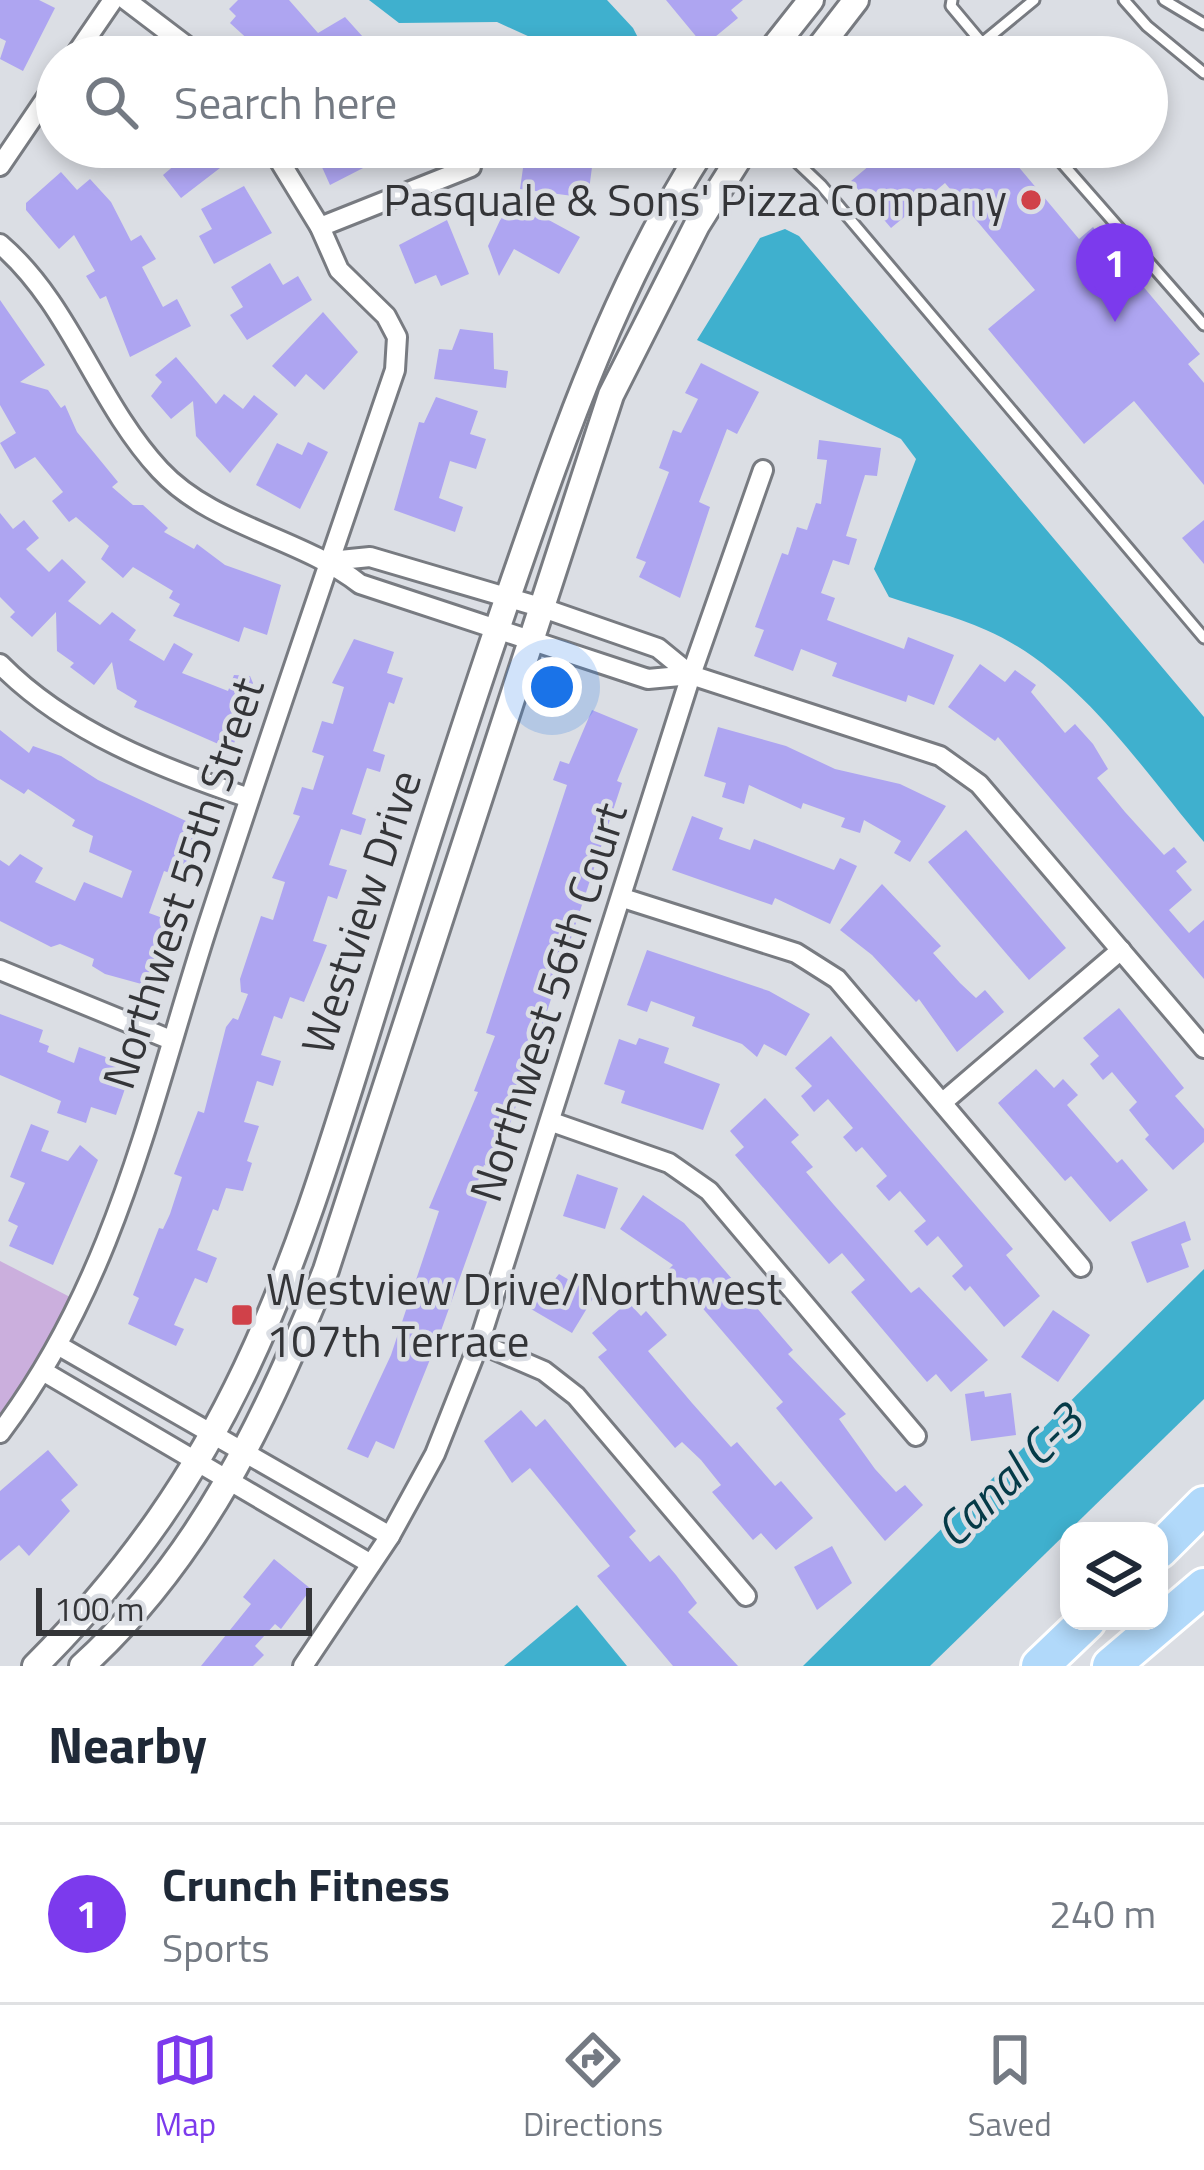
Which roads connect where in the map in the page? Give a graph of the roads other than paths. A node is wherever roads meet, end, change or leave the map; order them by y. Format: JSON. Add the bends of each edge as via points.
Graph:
{"nodes":[{"id":1,"x":113,"y":0,"type":"edge"},
{"id":2,"x":126,"y":0,"type":"edge"},
{"id":3,"x":811,"y":0,"type":"edge"},
{"id":4,"x":856,"y":0,"type":"edge"},
{"id":5,"x":952,"y":0,"type":"edge"},
{"id":6,"x":1034,"y":0,"type":"edge"},
{"id":7,"x":1124,"y":0,"type":"edge"},
{"id":8,"x":1164,"y":0,"type":"edge"},
{"id":9,"x":1204,"y":25,"type":"edge"},
{"id":10,"x":88,"y":36,"type":"edge"},
{"id":11,"x":173,"y":36,"type":"edge"},
{"id":12,"x":783,"y":36,"type":"edge"},
{"id":13,"x":828,"y":36,"type":"edge"},
{"id":14,"x":976,"y":36,"type":"edge"},
{"id":15,"x":990,"y":36,"type":"edge"},
{"id":16,"x":1159,"y":36,"type":"edge"},
{"id":17,"x":1168,"y":43,"type":"edge"},
{"id":18,"x":1204,"y":73,"type":"edge"},
{"id":19,"x":36,"y":113,"type":"edge"},
{"id":20,"x":0,"y":166,"type":"edge"},
{"id":21,"x":284,"y":168,"type":"edge"},
{"id":22,"x":468,"y":168,"type":"edge"},
{"id":23,"x":693,"y":168,"type":"edge"},
{"id":24,"x":733,"y":168,"type":"edge"},
{"id":25,"x":803,"y":168,"type":"edge"},
{"id":26,"x":1066,"y":168,"type":"edge"},
{"id":27,"x":320,"y":227,"type":"junction"},
{"id":28,"x":0,"y":244,"type":"edge"},
{"id":29,"x":1204,"y":326,"type":"edge"},
{"id":30,"x":763,"y":470,"type":"dead end"},
{"id":31,"x":330,"y":561,"type":"junction"},
{"id":32,"x":508,"y":598,"type":"junction"},
{"id":33,"x":540,"y":608,"type":"junction"},
{"id":34,"x":496,"y":629,"type":"junction"},
{"id":35,"x":1204,"y":638,"type":"edge"},
{"id":36,"x":530,"y":640,"type":"junction"},
{"id":37,"x":0,"y":664,"type":"edge"},
{"id":38,"x":691,"y":675,"type":"junction"},
{"id":39,"x":249,"y":798,"type":"junction"},
{"id":40,"x":623,"y":898,"type":"junction"},
{"id":41,"x":1121,"y":950,"type":"junction"},
{"id":42,"x":0,"y":970,"type":"edge"},
{"id":43,"x":172,"y":1040,"type":"junction"},
{"id":44,"x":1204,"y":1048,"type":"edge"},
{"id":45,"x":943,"y":1102,"type":"junction"},
{"id":46,"x":552,"y":1122,"type":"junction"},
{"id":47,"x":1081,"y":1267,"type":"dead end"},
{"id":48,"x":479,"y":1343,"type":"junction"},
{"id":49,"x":61,"y":1347,"type":"junction"},
{"id":50,"x":46,"y":1372,"type":"junction"},
{"id":51,"x":0,"y":1433,"type":"edge"},
{"id":52,"x":217,"y":1433,"type":"junction"},
{"id":53,"x":916,"y":1436,"type":"dead end"},
{"id":54,"x":248,"y":1450,"type":"junction"},
{"id":55,"x":199,"y":1462,"type":"junction"},
{"id":56,"x":230,"y":1479,"type":"junction"},
{"id":57,"x":1204,"y":1505,"type":"edge"},
{"id":58,"x":390,"y":1536,"type":"junction"},
{"id":59,"x":1168,"y":1541,"type":"edge"},
{"id":60,"x":371,"y":1564,"type":"junction"},
{"id":61,"x":1204,"y":1587,"type":"edge"},
{"id":62,"x":746,"y":1596,"type":"dead end"},
{"id":63,"x":1078,"y":1630,"type":"edge"},
{"id":64,"x":311,"y":1663,"type":"edge"},
{"id":65,"x":35,"y":1666,"type":"edge"},
{"id":66,"x":82,"y":1666,"type":"edge"},
{"id":67,"x":1040,"y":1666,"type":"edge"},
{"id":68,"x":1111,"y":1666,"type":"edge"}],
"edges":[{"from":1,"to":10,"type":"street"},
{"from":2,"to":11,"type":"street"},
{"from":3,"to":12,"type":"street"},
{"from":4,"to":13,"type":"street"},
{"from":5,"to":14,"type":"lane"},
{"from":6,"to":15,"type":"lane"},
{"from":7,"to":16,"type":"lane"},
{"from":8,"to":9,"type":"lane"},
{"from":17,"to":18,"type":"lane"},
{"from":19,"to":20,"type":"street"},
{"from":21,"to":27,"type":"street"},
{"from":22,"to":27,"type":"street"},
{"from":23,"to":32,"type":"street","name":"Westview Drive","via":[[597,347]]},
{"from":24,"to":33,"type":"street","name":"Westview Drive","via":[[611,395]]},
{"from":25,"to":35,"type":"lane"},
{"from":26,"to":29,"type":"lane"},
{"from":27,"to":31,"type":"street","name":"Northwest 55th Street","via":[[340,270],[398,337],[395,370]]},
{"from":28,"to":31,"type":"street","via":[[50,301],[104,400],[164,475],[259,533]]},
{"from":30,"to":38,"type":"street","name":"Northwest 56th Court"},
{"from":31,"to":32,"type":"street","via":[[370,557]]},
{"from":31,"to":34,"type":"street","via":[[359,584]]},
{"from":31,"to":39,"type":"street","name":"Northwest 55th Street"},
{"from":32,"to":33,"type":"street"},
{"from":32,"to":34,"type":"street","name":"Westview Drive"},
{"from":33,"to":36,"type":"street","name":"Westview Drive"},
{"from":33,"to":38,"type":"street","via":[[658,648]]},
{"from":34,"to":36,"type":"street"},
{"from":34,"to":52,"type":"street","name":"Westview Drive","via":[[300,1247]]},
{"from":36,"to":38,"type":"street","via":[[648,679]]},
{"from":36,"to":54,"type":"street","name":"Westview Drive","via":[[326,1270]]},
{"from":37,"to":39,"type":"street","via":[[98,735]]},
{"from":38,"to":40,"type":"street","name":"Northwest 56th Court"},
{"from":38,"to":41,"type":"street","via":[[940,757],[980,784]]},
{"from":39,"to":43,"type":"street","name":"Northwest 55th Street"},
{"from":40,"to":45,"type":"street","via":[[796,953],[837,980]]},
{"from":40,"to":46,"type":"street","name":"Northwest 56th Court"},
{"from":41,"to":44,"type":"street"},
{"from":41,"to":45,"type":"street"},
{"from":42,"to":43,"type":"street"},
{"from":43,"to":49,"type":"street","name":"Northwest 55th Street","via":[[119,1216]]},
{"from":45,"to":47,"type":"street"},
{"from":46,"to":48,"type":"street","name":"Northwest 56th Court"},
{"from":46,"to":53,"type":"street","via":[[669,1163],[709,1190]]},
{"from":48,"to":58,"type":"street","name":"Northwest 56th Court","via":[[435,1454]]},
{"from":48,"to":62,"type":"street","via":[[544,1371],[575,1396]]},
{"from":49,"to":50,"type":"street","name":"Northwest 55th Street"},
{"from":49,"to":52,"type":"street"},
{"from":50,"to":51,"type":"street","name":"Northwest 55th Street"},
{"from":50,"to":55,"type":"street"},
{"from":52,"to":54,"type":"street"},
{"from":52,"to":55,"type":"street","name":"Westview Drive"},
{"from":54,"to":56,"type":"street","name":"Westview Drive"},
{"from":54,"to":58,"type":"street"},
{"from":55,"to":56,"type":"street"},
{"from":55,"to":65,"type":"street","name":"Westview Drive","via":[[122,1569]]},
{"from":56,"to":60,"type":"street"},
{"from":56,"to":66,"type":"street","name":"Westview Drive","via":[[176,1562]]},
{"from":57,"to":59,"type":"highway"},
{"from":58,"to":60,"type":"street","name":"Northwest 56th Court"},
{"from":60,"to":64,"type":"street","name":"Northwest 56th Court"},
{"from":61,"to":68,"type":"highway"},
{"from":63,"to":67,"type":"highway"}]}
